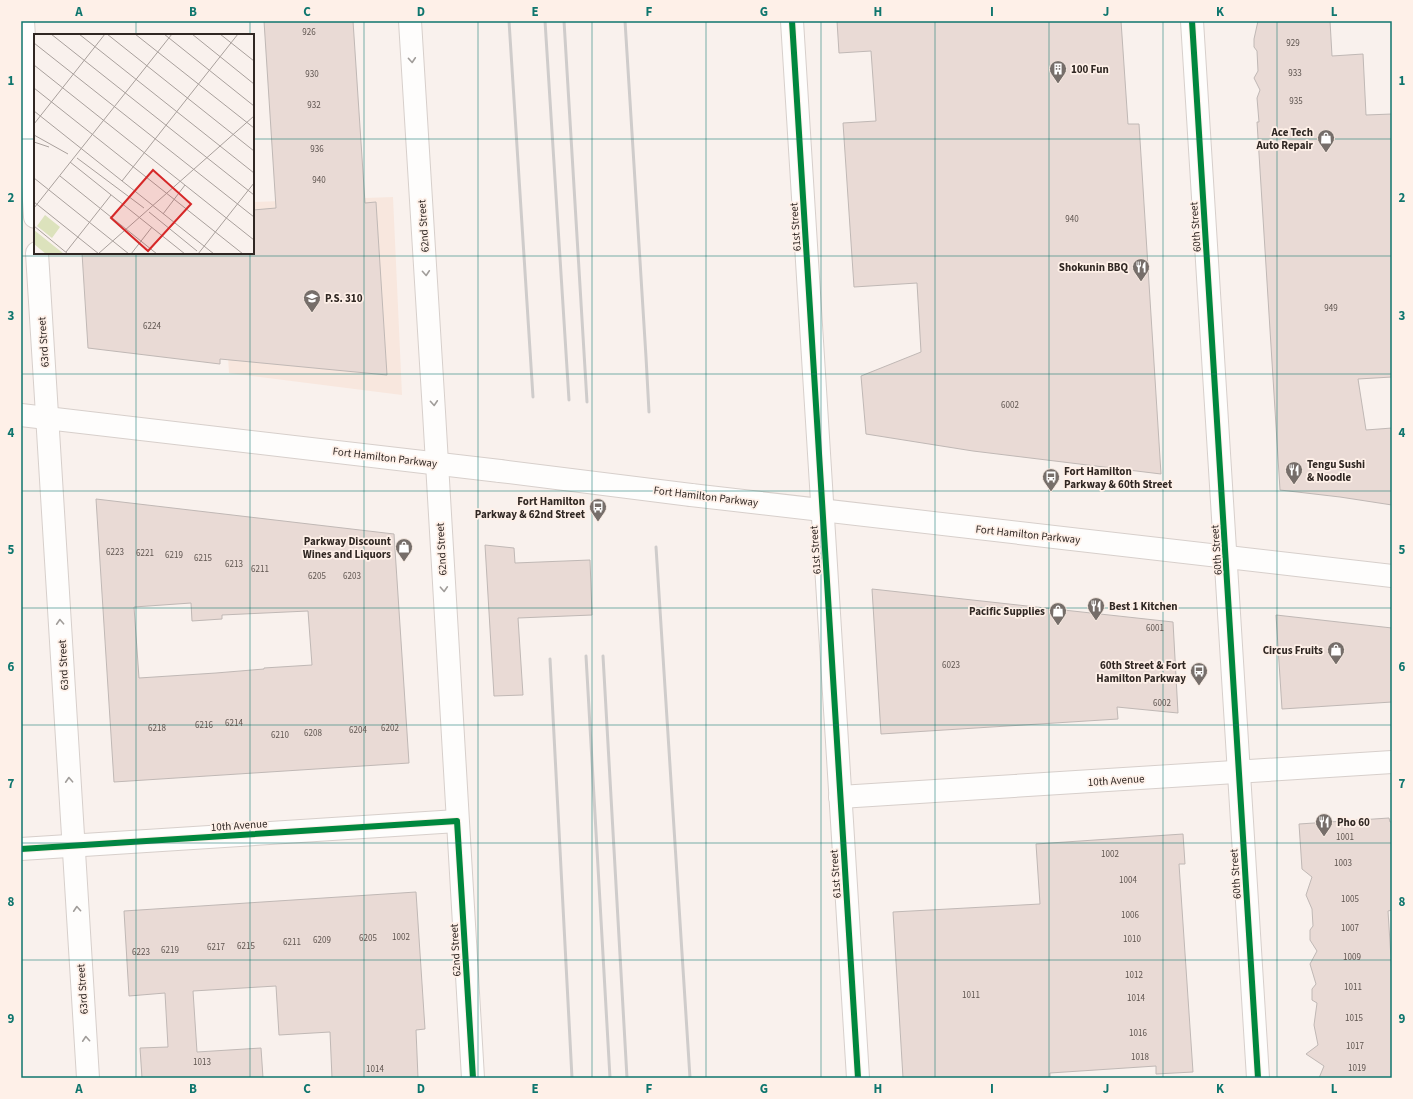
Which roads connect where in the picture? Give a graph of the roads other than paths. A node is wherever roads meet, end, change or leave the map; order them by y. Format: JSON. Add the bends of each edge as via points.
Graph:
{"nodes":[{"id":1,"x":23,"y":21,"type":"edge"},
{"id":2,"x":410,"y":21,"type":"edge"},
{"id":3,"x":792,"y":21,"type":"edge"},
{"id":4,"x":1192,"y":21,"type":"edge"},
{"id":5,"x":34,"y":201,"type":"edge"},
{"id":6,"x":37,"y":254,"type":"edge"},
{"id":7,"x":21,"y":415,"type":"edge"},
{"id":8,"x":48,"y":418,"type":"junction"},
{"id":9,"x":437,"y":463,"type":"junction"},
{"id":10,"x":822,"y":510,"type":"junction"},
{"id":11,"x":1226,"y":557,"type":"junction"},
{"id":12,"x":1392,"y":576,"type":"edge"},
{"id":13,"x":1392,"y":762,"type":"edge"},
{"id":14,"x":1239,"y":772,"type":"junction"},
{"id":15,"x":840,"y":797,"type":"junction"},
{"id":16,"x":457,"y":821,"type":"junction"},
{"id":17,"x":74,"y":846,"type":"junction"},
{"id":18,"x":21,"y":849,"type":"edge"},
{"id":19,"x":88,"y":1078,"type":"edge"},
{"id":20,"x":473,"y":1078,"type":"edge"},
{"id":21,"x":858,"y":1078,"type":"edge"},
{"id":22,"x":1258,"y":1078,"type":"edge"}],
"edges":[{"from":1,"to":5,"type":"street"},
{"from":2,"to":9,"type":"street","name":"62nd Street","one_way":true},
{"from":3,"to":10,"type":"street","name":"61st Street"},
{"from":4,"to":11,"type":"street","name":"60th Street"},
{"from":6,"to":8,"type":"street","name":"63rd Street"},
{"from":7,"to":8,"type":"street","name":"Fort Hamilton Parkway"},
{"from":8,"to":9,"type":"street","name":"Fort Hamilton Parkway"},
{"from":17,"to":8,"type":"street","name":"63rd Street","one_way":true},
{"from":9,"to":10,"type":"street","name":"Fort Hamilton Parkway","bridge":true},
{"from":9,"to":16,"type":"street","name":"62nd Street","one_way":true},
{"from":10,"to":11,"type":"street","name":"Fort Hamilton Parkway"},
{"from":10,"to":15,"type":"street","name":"61st Street"},
{"from":11,"to":12,"type":"street","name":"Fort Hamilton Parkway"},
{"from":11,"to":14,"type":"street","name":"60th Street"},
{"from":13,"to":14,"type":"street","name":"10th Avenue"},
{"from":14,"to":15,"type":"street","name":"10th Avenue"},
{"from":14,"to":22,"type":"street","name":"60th Street"},
{"from":15,"to":21,"type":"street","name":"61st Street"},
{"from":16,"to":17,"type":"street","name":"10th Avenue"},
{"from":16,"to":20,"type":"street","name":"62nd Street"},
{"from":17,"to":18,"type":"street","name":"10th Avenue"},
{"from":19,"to":17,"type":"street","name":"63rd Street","one_way":true}]}
